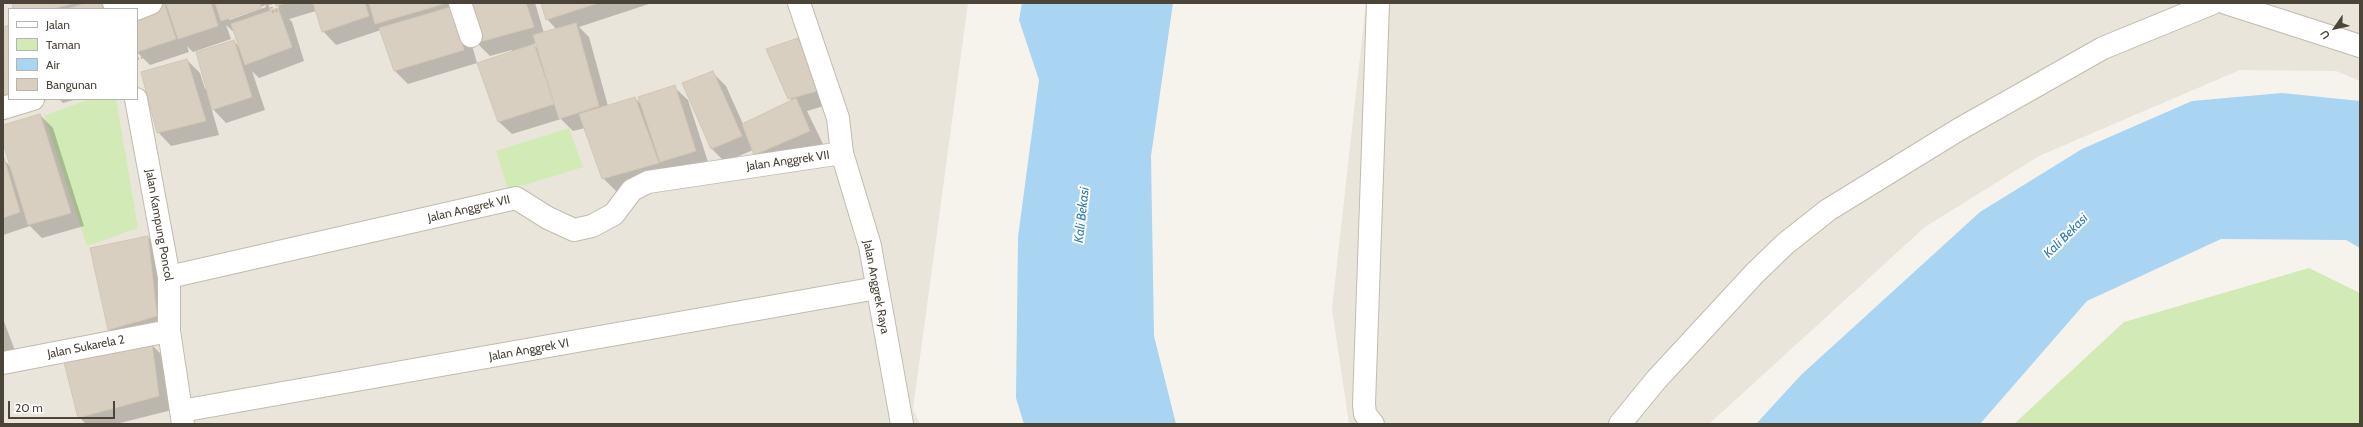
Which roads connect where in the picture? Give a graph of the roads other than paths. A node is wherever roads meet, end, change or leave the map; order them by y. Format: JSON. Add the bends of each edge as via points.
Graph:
{"nodes":[{"id":1,"x":151,"y":3,"type":"edge"},
{"id":2,"x":460,"y":3,"type":"edge"},
{"id":3,"x":799,"y":3,"type":"edge"},
{"id":4,"x":1378,"y":3,"type":"edge"},
{"id":5,"x":2213,"y":3,"type":"edge"},
{"id":6,"x":2226,"y":3,"type":"edge"},
{"id":7,"x":138,"y":8,"type":"edge"},
{"id":8,"x":471,"y":36,"type":"dead end"},
{"id":9,"x":2360,"y":46,"type":"edge"},
{"id":10,"x":30,"y":100,"type":"edge"},
{"id":11,"x":136,"y":100,"type":"edge"},
{"id":12,"x":3,"y":108,"type":"edge"},
{"id":13,"x":842,"y":153,"type":"junction"},
{"id":14,"x":169,"y":277,"type":"junction"},
{"id":15,"x":877,"y":288,"type":"junction"},
{"id":16,"x":169,"y":331,"type":"junction"},
{"id":17,"x":3,"y":363,"type":"edge"},
{"id":18,"x":182,"y":417,"type":"edge"},
{"id":19,"x":898,"y":423,"type":"edge"},
{"id":20,"x":1373,"y":424,"type":"edge"},
{"id":21,"x":1620,"y":424,"type":"edge"}],
"edges":[{"from":1,"to":7,"type":"street"},
{"from":2,"to":8,"type":"street"},
{"from":3,"to":13,"type":"street","via":[[838,118]]},
{"from":4,"to":20,"type":"street","via":[[1364,404],[1365,414]]},
{"from":5,"to":21,"type":"street","via":[[2103,48],[1958,130],[1828,210],[1785,244],[1755,273],[1656,380]]},
{"from":6,"to":9,"type":"street"},
{"from":10,"to":12,"type":"street"},
{"from":11,"to":14,"type":"street","name":"Jalan Kampung Poncol"},
{"from":13,"to":14,"type":"street","name":"Jalan Anggrek VII","via":[[648,182],[632,190],[614,214],[592,226],[574,230],[548,218],[516,198]]},
{"from":13,"to":15,"type":"street","name":"Jalan Anggrek Raya","via":[[870,246]]},
{"from":14,"to":16,"type":"street","name":"Jalan Kampung Poncol"},
{"from":15,"to":18,"type":"street","name":"Jalan Anggrek VI"},
{"from":15,"to":19,"type":"street","name":"Jalan Anggrek Raya"},
{"from":16,"to":17,"type":"street","name":"Jalan Sukarela 2"},
{"from":16,"to":18,"type":"street","name":"Jalan Kampung Poncol"}]}
